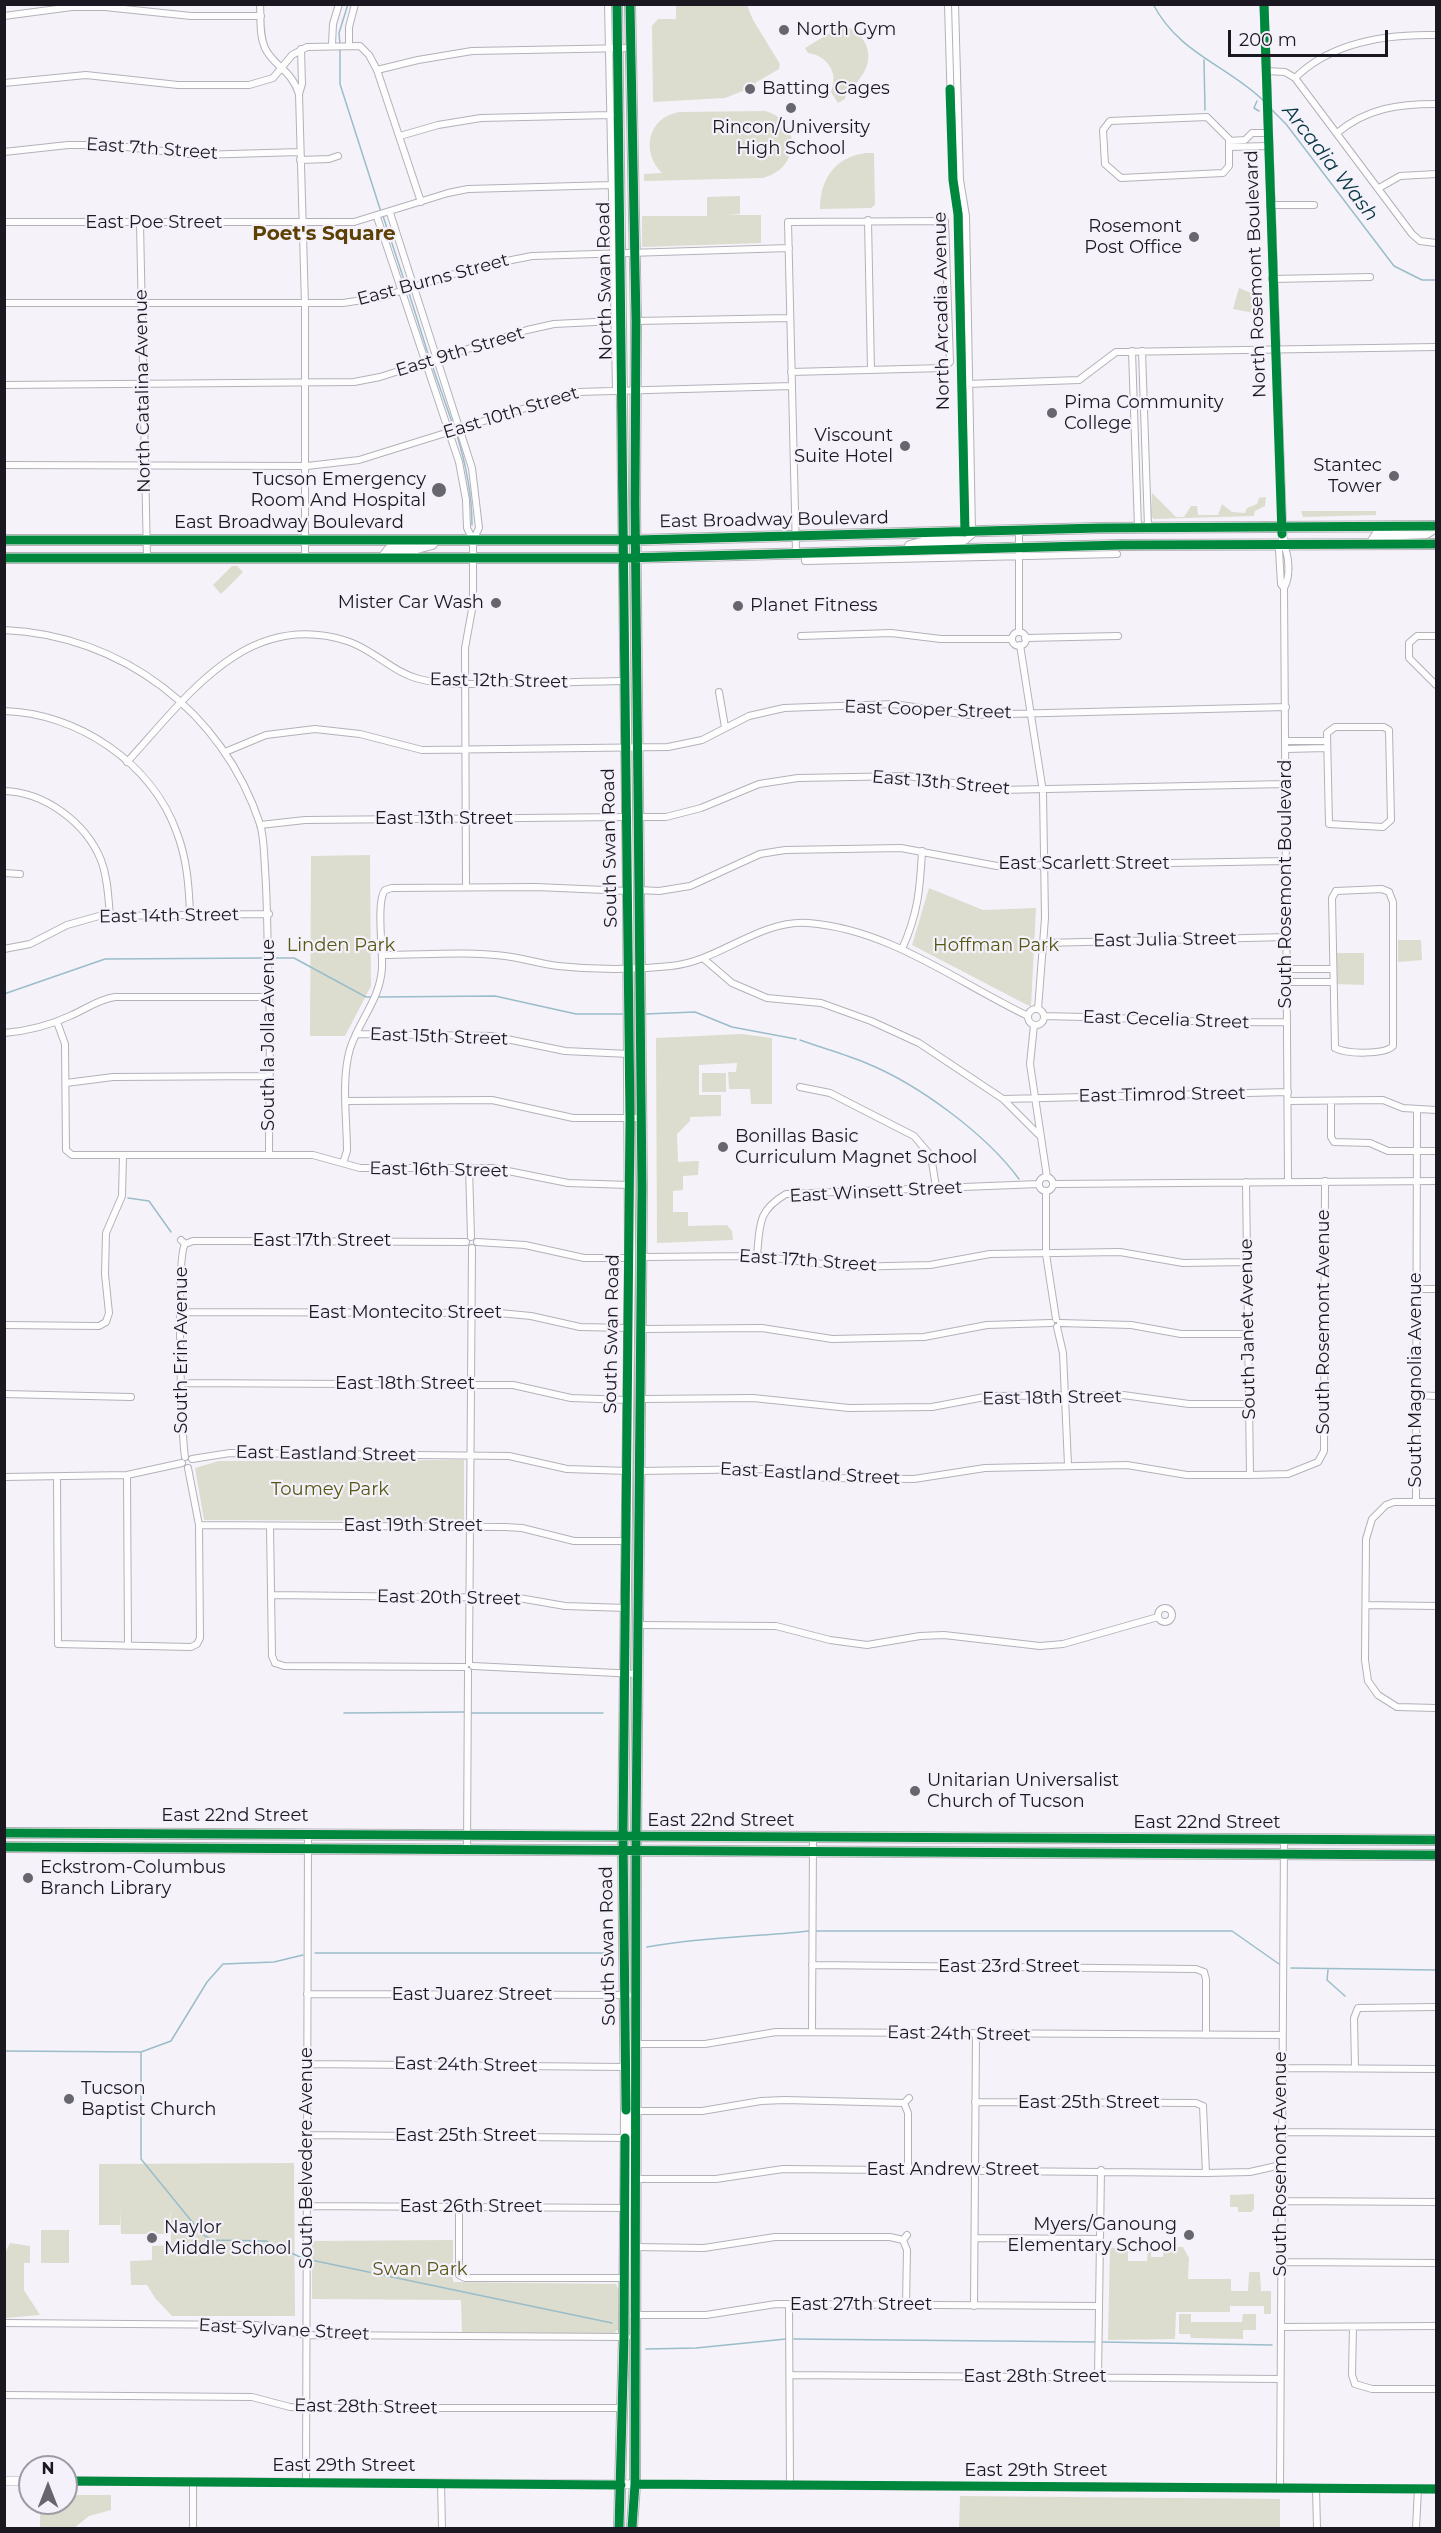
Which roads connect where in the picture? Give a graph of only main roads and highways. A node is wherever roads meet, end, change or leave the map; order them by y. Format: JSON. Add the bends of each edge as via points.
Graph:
{"nodes":[{"id":1,"x":617,"y":4,"type":"edge"},
{"id":2,"x":630,"y":4,"type":"edge"},
{"id":3,"x":1437,"y":527,"type":"edge"},
{"id":4,"x":968,"y":532,"type":"junction"},
{"id":5,"x":1437,"y":539,"type":"edge"},
{"id":6,"x":4,"y":540,"type":"edge"},
{"id":7,"x":447,"y":540,"type":"junction"},
{"id":8,"x":624,"y":540,"type":"junction"},
{"id":9,"x":636,"y":540,"type":"junction"},
{"id":10,"x":1371,"y":544,"type":"junction"},
{"id":11,"x":1424,"y":544,"type":"junction"},
{"id":12,"x":1437,"y":544,"type":"edge"},
{"id":13,"x":898,"y":550,"type":"junction"},
{"id":14,"x":4,"y":558,"type":"edge"},
{"id":15,"x":383,"y":558,"type":"junction"},
{"id":16,"x":623,"y":558,"type":"junction"},
{"id":17,"x":635,"y":558,"type":"junction"},
{"id":18,"x":631,"y":748,"type":"junction"},
{"id":19,"x":634,"y":891,"type":"junction"},
{"id":20,"x":634,"y":1006,"type":"junction"},
{"id":21,"x":635,"y":1118,"type":"junction"},
{"id":22,"x":635,"y":1257,"type":"junction"},
{"id":23,"x":633,"y":1471,"type":"junction"},
{"id":24,"x":4,"y":1833,"type":"edge"},
{"id":25,"x":623,"y":1836,"type":"junction"},
{"id":26,"x":636,"y":1836,"type":"junction"},
{"id":27,"x":935,"y":1838,"type":"junction"},
{"id":28,"x":1110,"y":1839,"type":"junction"},
{"id":29,"x":1437,"y":1840,"type":"edge"},
{"id":30,"x":4,"y":1847,"type":"edge"},
{"id":31,"x":623,"y":1851,"type":"junction"},
{"id":32,"x":636,"y":1851,"type":"junction"},
{"id":33,"x":935,"y":1853,"type":"junction"},
{"id":34,"x":1110,"y":1854,"type":"junction"},
{"id":35,"x":1437,"y":1855,"type":"edge"},
{"id":36,"x":631,"y":1995,"type":"junction"},
{"id":37,"x":631,"y":2179,"type":"junction"},
{"id":38,"x":630,"y":2208,"type":"junction"},
{"id":39,"x":630,"y":2315,"type":"junction"},
{"id":40,"x":629,"y":2337,"type":"junction"},
{"id":41,"x":619,"y":2529,"type":"edge"},
{"id":42,"x":632,"y":2529,"type":"edge"}],
"edges":[{"from":1,"to":8,"type":"main road","name":"North Swan Road","via":[[613,48]]},
{"from":2,"to":9,"type":"main road","name":"North Swan Road"},
{"from":3,"to":4,"type":"main road","name":"East Broadway Boulevard","via":[[1281,525]]},
{"from":3,"to":10,"type":"main road","via":[[1426,533],[1377,535]]},
{"from":4,"to":9,"type":"main road","name":"East Broadway Boulevard"},
{"from":4,"to":13,"type":"main road","via":[[964,539],[918,542]]},
{"from":5,"to":11,"type":"main road"},
{"from":6,"to":7,"type":"main road","name":"East Broadway Boulevard"},
{"from":7,"to":8,"type":"main road","name":"East Broadway Boulevard"},
{"from":7,"to":15,"type":"main road","via":[[390,550]]},
{"from":8,"to":9,"type":"main road","name":"East Broadway Boulevard"},
{"from":8,"to":16,"type":"main road","name":"North Swan Road"},
{"from":9,"to":17,"type":"main road","name":"North Swan Road"},
{"from":10,"to":11,"type":"main road","name":"East Broadway Boulevard"},
{"from":10,"to":13,"type":"main road","name":"East Broadway Boulevard"},
{"from":11,"to":12,"type":"main road","name":"East Broadway Boulevard"},
{"from":13,"to":17,"type":"main road","name":"East Broadway Boulevard"},
{"from":14,"to":15,"type":"main road","name":"East Broadway Boulevard"},
{"from":15,"to":16,"type":"main road","name":"East Broadway Boulevard"},
{"from":16,"to":17,"type":"main road","name":"East Broadway Boulevard"},
{"from":16,"to":18,"type":"main road","name":"South Swan Road","via":[[624,681]]},
{"from":17,"to":18,"type":"main road","name":"South Swan Road"},
{"from":18,"to":19,"type":"main road","name":"South Swan Road"},
{"from":19,"to":20,"type":"main road","name":"South Swan Road","via":[[628,968]]},
{"from":19,"to":20,"type":"main road","name":"South Swan Road","via":[[640,968]]},
{"from":20,"to":21,"type":"main road","name":"South Swan Road","via":[[640,1021]]},
{"from":20,"to":21,"type":"main road","name":"South Swan Road","via":[[628,1021]]},
{"from":21,"to":22,"type":"main road","name":"South Swan Road"},
{"from":21,"to":22,"type":"main road","name":"South Swan Road","via":[[629,1185]]},
{"from":22,"to":23,"type":"main road","name":"South Swan Road","via":[[628,1328]]},
{"from":22,"to":23,"type":"main road","name":"South Swan Road","via":[[641,1399]]},
{"from":23,"to":25,"type":"main road","name":"South Swan Road","via":[[625,1541]]},
{"from":23,"to":26,"type":"main road","name":"South Swan Road"},
{"from":24,"to":25,"type":"main road","name":"East 22nd Street"},
{"from":25,"to":26,"type":"main road","name":"East 22nd Street"},
{"from":25,"to":31,"type":"main road","name":"South Swan Road"},
{"from":26,"to":27,"type":"main road","name":"East 22nd Street"},
{"from":26,"to":32,"type":"main road","name":"South Swan Road"},
{"from":27,"to":28,"type":"main road","name":"East 22nd Street"},
{"from":27,"to":33,"type":"main road"},
{"from":28,"to":29,"type":"main road","name":"East 22nd Street"},
{"from":28,"to":34,"type":"main road"},
{"from":30,"to":31,"type":"main road","name":"East 22nd Street"},
{"from":31,"to":32,"type":"main road","name":"East 22nd Street"},
{"from":31,"to":36,"type":"main road","name":"South Swan Road"},
{"from":32,"to":33,"type":"main road","name":"East 22nd Street"},
{"from":32,"to":36,"type":"main road","name":"South Swan Road"},
{"from":33,"to":34,"type":"main road","name":"East 22nd Street"},
{"from":34,"to":35,"type":"main road","name":"East 22nd Street"},
{"from":36,"to":37,"type":"main road","name":"South Swan Road","via":[[636,2044]]},
{"from":36,"to":37,"type":"main road","name":"South Swan Road","via":[[625,2138]]},
{"from":37,"to":38,"type":"main road","name":"South Swan Road"},
{"from":38,"to":39,"type":"main road","name":"South Swan Road","via":[[635,2247]]},
{"from":38,"to":39,"type":"main road","name":"South Swan Road","via":[[624,2278]]},
{"from":39,"to":40,"type":"main road","name":"South Swan Road"},
{"from":40,"to":41,"type":"main road","name":"South Swan Road","via":[[621,2408]]},
{"from":40,"to":42,"type":"main road","name":"South Swan Road","via":[[635,2484]]}]}
